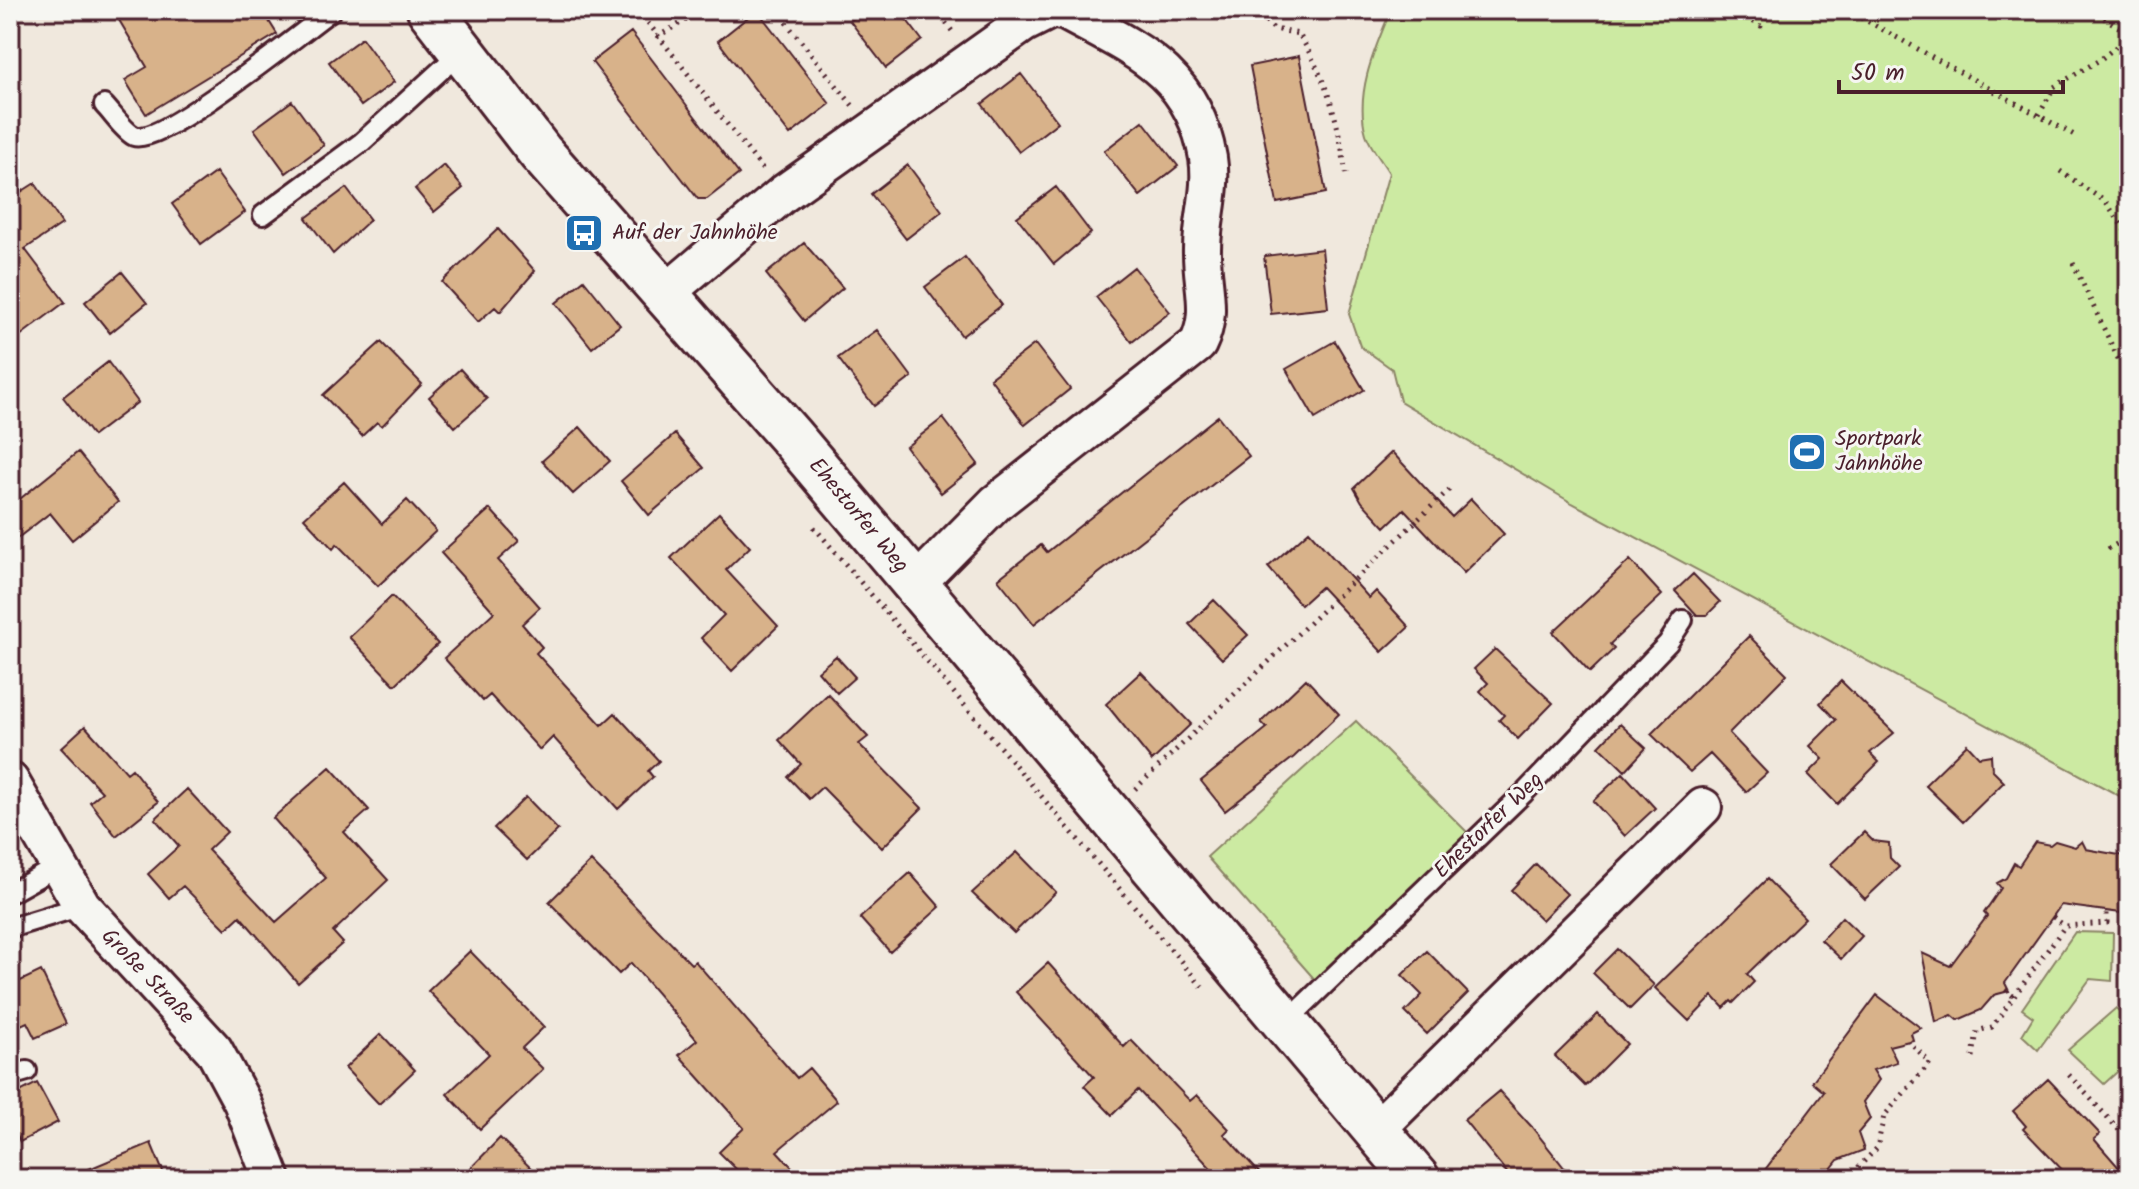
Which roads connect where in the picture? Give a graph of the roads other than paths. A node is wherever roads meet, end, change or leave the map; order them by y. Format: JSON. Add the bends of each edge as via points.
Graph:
{"nodes":[{"id":1,"x":332,"y":10,"type":"edge"},
{"id":2,"x":430,"y":10,"type":"edge"},
{"id":3,"x":1053,"y":10,"type":"edge"},
{"id":4,"x":462,"y":51,"type":"junction"},
{"id":5,"x":104,"y":105,"type":"dead end"},
{"id":6,"x":263,"y":215,"type":"dead end"},
{"id":7,"x":666,"y":293,"type":"junction"},
{"id":8,"x":916,"y":584,"type":"junction"},
{"id":9,"x":1683,"y":620,"type":"dead end"},
{"id":10,"x":10,"y":781,"type":"edge"},
{"id":11,"x":1703,"y":807,"type":"dead end"},
{"id":12,"x":58,"y":866,"type":"junction"},
{"id":13,"x":10,"y":893,"type":"edge"},
{"id":14,"x":82,"y":906,"type":"junction"},
{"id":15,"x":10,"y":928,"type":"edge"},
{"id":16,"x":1284,"y":1024,"type":"junction"},
{"id":17,"x":1375,"y":1131,"type":"junction"},
{"id":18,"x":272,"y":1179,"type":"edge"},
{"id":19,"x":1417,"y":1179,"type":"edge"}],
"edges":[{"from":1,"to":5,"type":"lane","via":[[182,121],[146,137],[133,135]]},
{"from":2,"to":4,"type":"main road","name":"Ehestorfer Weg"},
{"from":3,"to":7,"type":"street","via":[[1023,24],[821,166]]},
{"from":3,"to":8,"type":"street","via":[[1066,12],[1160,65],[1193,112],[1208,158],[1202,249],[1207,326],[1198,344],[996,503]]},
{"from":4,"to":6,"type":"lane","via":[[362,142]]},
{"from":4,"to":7,"type":"main road","name":"Ehestorfer Weg","via":[[540,152]]},
{"from":7,"to":8,"type":"main road","name":"Ehestorfer Weg"},
{"from":8,"to":16,"type":"main road","name":"Ehestorfer Weg"},
{"from":9,"to":16,"type":"lane","name":"Ehestorfer Weg","via":[[1668,643],[1524,793]]},
{"from":10,"to":12,"type":"street","name":"Große Straße"},
{"from":11,"to":17,"type":"street"},
{"from":12,"to":13,"type":"lane"},
{"from":12,"to":14,"type":"street","name":"Große Straße"},
{"from":14,"to":15,"type":"lane"},
{"from":14,"to":18,"type":"street","name":"Große Straße","via":[[214,1050],[242,1102]]},
{"from":16,"to":17,"type":"main road","name":"Ehestorfer Weg"},
{"from":17,"to":19,"type":"main road","name":"Ehestorfer Weg"}]}
